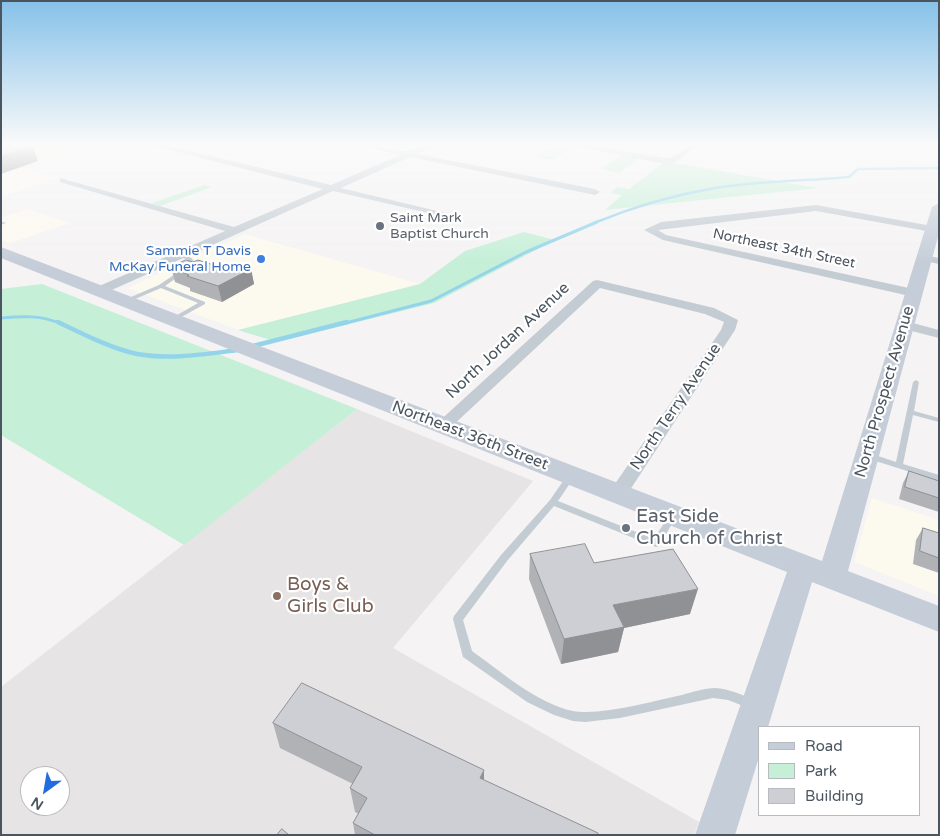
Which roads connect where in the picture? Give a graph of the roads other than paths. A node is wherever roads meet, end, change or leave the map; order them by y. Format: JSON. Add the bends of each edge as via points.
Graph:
{"nodes":[{"id":1,"x":77,"y":184,"type":"edge"},
{"id":2,"x":310,"y":184,"type":"edge"},
{"id":3,"x":342,"y":184,"type":"edge"},
{"id":4,"x":555,"y":184,"type":"edge"},
{"id":5,"x":331,"y":189,"type":"junction"},
{"id":6,"x":595,"y":192,"type":"dead end"},
{"id":7,"x":939,"y":208,"type":"edge"},
{"id":8,"x":450,"y":217,"type":"dead end"},
{"id":9,"x":932,"y":229,"type":"junction"},
{"id":10,"x":235,"y":231,"type":"junction"},
{"id":11,"x":1,"y":252,"type":"edge"},
{"id":12,"x":181,"y":255,"type":"junction"},
{"id":13,"x":931,"y":260,"type":"edge"},
{"id":14,"x":598,"y":284,"type":"joint"},
{"id":15,"x":160,"y":286,"type":"junction"},
{"id":16,"x":100,"y":290,"type":"junction"},
{"id":17,"x":914,"y":293,"type":"junction"},
{"id":18,"x":126,"y":301,"type":"junction"},
{"id":19,"x":174,"y":319,"type":"junction"},
{"id":20,"x":905,"y":325,"type":"junction"},
{"id":21,"x":939,"y":334,"type":"edge"},
{"id":22,"x":916,"y":382,"type":"dead end"},
{"id":23,"x":910,"y":412,"type":"junction"},
{"id":24,"x":939,"y":420,"type":"edge"},
{"id":25,"x":443,"y":425,"type":"junction"},
{"id":26,"x":867,"y":456,"type":"junction"},
{"id":27,"x":899,"y":465,"type":"junction"},
{"id":28,"x":571,"y":476,"type":"junction"},
{"id":29,"x":939,"y":478,"type":"edge"},
{"id":30,"x":617,"y":494,"type":"junction"},
{"id":31,"x":553,"y":502,"type":"junction"},
{"id":32,"x":673,"y":516,"type":"junction"},
{"id":33,"x":818,"y":572,"type":"junction"},
{"id":34,"x":939,"y":619,"type":"edge"},
{"id":35,"x":757,"y":707,"type":"junction"},
{"id":36,"x":715,"y":835,"type":"edge"}],
"edges":[{"from":1,"to":10,"type":"street"},
{"from":2,"to":5,"type":"street"},
{"from":3,"to":5,"type":"street"},
{"from":4,"to":6,"type":"street"},
{"from":5,"to":8,"type":"street"},
{"from":5,"to":10,"type":"street"},
{"from":7,"to":9,"type":"main road","name":"North Prospect Avenue"},
{"from":9,"to":13,"type":"main road","name":"North Prospect Avenue"},
{"from":9,"to":17,"type":"street","name":"Northeast 34th Street","via":[[810,208],[661,225],[649,230],[663,237]]},
{"from":10,"to":12,"type":"street"},
{"from":11,"to":16,"type":"main road","name":"Northeast 36th Street"},
{"from":12,"to":15,"type":"lane","via":[[193,264]]},
{"from":12,"to":16,"type":"street"},
{"from":13,"to":17,"type":"main road","name":"North Prospect Avenue"},
{"from":14,"to":25,"type":"street","name":"North Jordan Avenue"},
{"from":14,"to":30,"type":"street","name":"North Terry Avenue","via":[[731,320],[728,330]]},
{"from":15,"to":18,"type":"lane"},
{"from":15,"to":19,"type":"lane","via":[[203,303]]},
{"from":16,"to":18,"type":"main road","name":"Northeast 36th Street"},
{"from":17,"to":20,"type":"main road","name":"North Prospect Avenue"},
{"from":18,"to":19,"type":"main road","name":"Northeast 36th Street"},
{"from":19,"to":25,"type":"main road","name":"Northeast 36th Street"},
{"from":20,"to":21,"type":"street"},
{"from":20,"to":26,"type":"main road","name":"North Prospect Avenue"},
{"from":22,"to":23,"type":"lane"},
{"from":23,"to":24,"type":"lane"},
{"from":23,"to":27,"type":"lane"},
{"from":25,"to":28,"type":"main road","name":"Northeast 36th Street"},
{"from":26,"to":27,"type":"lane"},
{"from":26,"to":33,"type":"main road","name":"North Prospect Avenue"},
{"from":27,"to":29,"type":"lane"},
{"from":28,"to":30,"type":"main road","name":"Northeast 36th Street"},
{"from":28,"to":31,"type":"lane"},
{"from":30,"to":32,"type":"main road","name":"Northeast 36th Street"},
{"from":31,"to":32,"type":"lane","via":[[656,544]]},
{"from":31,"to":35,"type":"lane","via":[[504,558],[458,619],[467,654],[530,696],[574,717],[596,716],[713,693],[729,694]]},
{"from":32,"to":33,"type":"main road","name":"Northeast 36th Street"},
{"from":33,"to":34,"type":"main road","name":"Northeast 36th Street"},
{"from":33,"to":35,"type":"main road","name":"North Prospect Avenue"},
{"from":35,"to":36,"type":"main road","name":"North Prospect Avenue"}]}
